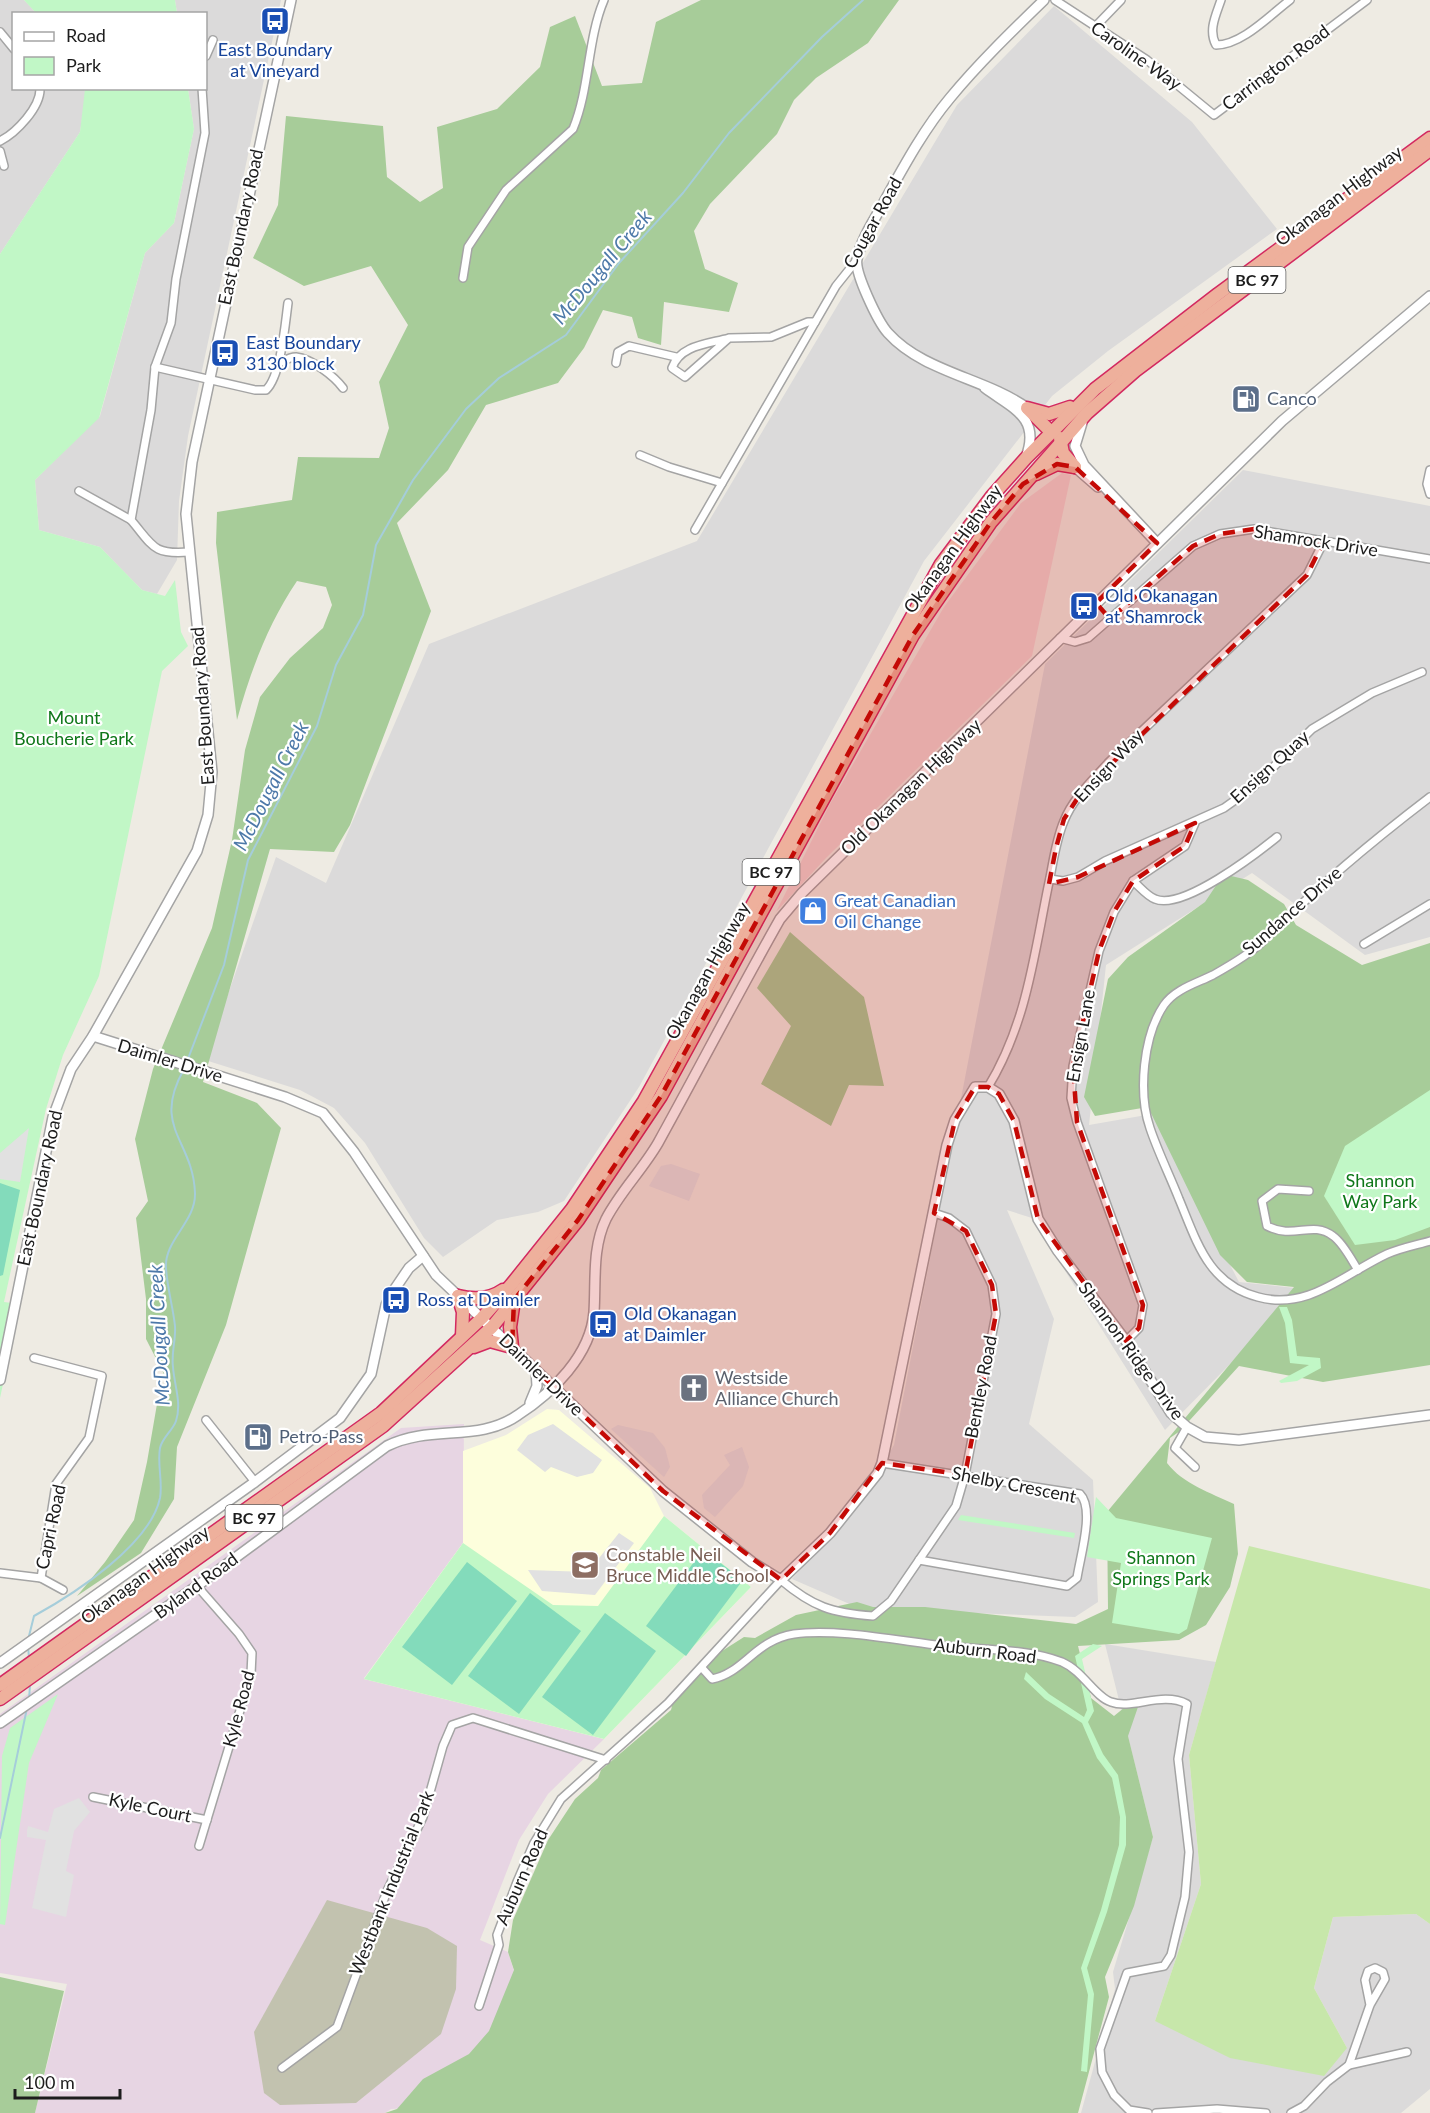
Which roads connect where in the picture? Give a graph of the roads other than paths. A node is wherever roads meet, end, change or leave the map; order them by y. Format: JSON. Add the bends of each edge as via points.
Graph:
{"nodes":[{"id":1,"x":291,"y":0,"type":"edge"},
{"id":2,"x":604,"y":0,"type":"edge"},
{"id":3,"x":1044,"y":0,"type":"edge"},
{"id":4,"x":1055,"y":0,"type":"edge"},
{"id":5,"x":1121,"y":0,"type":"edge"},
{"id":6,"x":1221,"y":0,"type":"edge"},
{"id":7,"x":1290,"y":0,"type":"edge"},
{"id":8,"x":1367,"y":0,"type":"edge"},
{"id":9,"x":1095,"y":27,"type":"junction"},
{"id":10,"x":0,"y":32,"type":"edge"},
{"id":11,"x":213,"y":40,"type":"dead end"},
{"id":12,"x":12,"y":47,"type":"edge"},
{"id":13,"x":207,"y":54,"type":"edge"},
{"id":14,"x":40,"y":90,"type":"edge"},
{"id":15,"x":201,"y":90,"type":"edge"},
{"id":16,"x":1214,"y":115,"type":"joint"},
{"id":17,"x":1430,"y":138,"type":"edge"},
{"id":18,"x":0,"y":141,"type":"edge"},
{"id":19,"x":1430,"y":150,"type":"edge"},
{"id":20,"x":0,"y":151,"type":"edge"},
{"id":21,"x":4,"y":166,"type":"dead end"},
{"id":22,"x":856,"y":261,"type":"junction"},
{"id":23,"x":463,"y":278,"type":"dead end"},
{"id":24,"x":1430,"y":296,"type":"edge"},
{"id":25,"x":288,"y":303,"type":"dead end"},
{"id":26,"x":815,"y":322,"type":"junction"},
{"id":27,"x":729,"y":338,"type":"junction"},
{"id":28,"x":675,"y":357,"type":"junction"},
{"id":29,"x":616,"y":363,"type":"dead end"},
{"id":30,"x":278,"y":364,"type":"junction"},
{"id":31,"x":155,"y":367,"type":"junction"},
{"id":32,"x":209,"y":380,"type":"junction"},
{"id":33,"x":978,"y":383,"type":"junction"},
{"id":34,"x":343,"y":388,"type":"dead end"},
{"id":35,"x":1095,"y":389,"type":"junction"},
{"id":36,"x":1027,"y":408,"type":"junction"},
{"id":37,"x":1087,"y":413,"type":"junction"},
{"id":38,"x":1050,"y":431,"type":"junction"},
{"id":39,"x":1059,"y":442,"type":"junction"},
{"id":40,"x":640,"y":455,"type":"dead end"},
{"id":41,"x":1026,"y":458,"type":"junction"},
{"id":42,"x":1075,"y":467,"type":"junction"},
{"id":43,"x":1430,"y":470,"type":"edge"},
{"id":44,"x":722,"y":483,"type":"junction"},
{"id":45,"x":1023,"y":484,"type":"junction"},
{"id":46,"x":79,"y":491,"type":"dead end"},
{"id":47,"x":1430,"y":494,"type":"edge"},
{"id":48,"x":1114,"y":499,"type":"junction"},
{"id":49,"x":131,"y":520,"type":"junction"},
{"id":50,"x":695,"y":530,"type":"dead end"},
{"id":51,"x":1324,"y":541,"type":"junction"},
{"id":52,"x":1157,"y":543,"type":"junction"},
{"id":53,"x":189,"y":552,"type":"junction"},
{"id":54,"x":1430,"y":559,"type":"edge"},
{"id":55,"x":1060,"y":638,"type":"junction"},
{"id":56,"x":1422,"y":672,"type":"dead end"},
{"id":57,"x":1430,"y":797,"type":"edge"},
{"id":58,"x":1195,"y":823,"type":"junction"},
{"id":59,"x":1277,"y":837,"type":"dead end"},
{"id":60,"x":1050,"y":879,"type":"junction"},
{"id":61,"x":1133,"y":881,"type":"junction"},
{"id":62,"x":1430,"y":904,"type":"edge"},
{"id":63,"x":1364,"y":944,"type":"dead end"},
{"id":64,"x":93,"y":1036,"type":"junction"},
{"id":65,"x":988,"y":1087,"type":"junction"},
{"id":66,"x":1309,"y":1191,"type":"dead end"},
{"id":67,"x":934,"y":1213,"type":"junction"},
{"id":68,"x":1430,"y":1241,"type":"edge"},
{"id":69,"x":423,"y":1256,"type":"junction"},
{"id":70,"x":1358,"y":1270,"type":"junction"},
{"id":71,"x":512,"y":1284,"type":"junction"},
{"id":72,"x":458,"y":1296,"type":"junction"},
{"id":73,"x":514,"y":1300,"type":"junction"},
{"id":74,"x":482,"y":1318,"type":"junction"},
{"id":75,"x":492,"y":1327,"type":"junction"},
{"id":76,"x":462,"y":1336,"type":"junction"},
{"id":77,"x":1126,"y":1341,"type":"junction"},
{"id":78,"x":512,"y":1347,"type":"junction"},
{"id":79,"x":467,"y":1350,"type":"junction"},
{"id":80,"x":34,"y":1358,"type":"dead end"},
{"id":81,"x":536,"y":1370,"type":"junction"},
{"id":82,"x":0,"y":1380,"type":"edge"},
{"id":83,"x":552,"y":1386,"type":"junction"},
{"id":84,"x":528,"y":1408,"type":"junction"},
{"id":85,"x":1430,"y":1415,"type":"edge"},
{"id":86,"x":206,"y":1420,"type":"dead end"},
{"id":87,"x":1187,"y":1427,"type":"junction"},
{"id":88,"x":882,"y":1463,"type":"junction"},
{"id":89,"x":1195,"y":1467,"type":"dead end"},
{"id":90,"x":965,"y":1475,"type":"junction"},
{"id":91,"x":255,"y":1482,"type":"junction"},
{"id":92,"x":920,"y":1560,"type":"junction"},
{"id":93,"x":0,"y":1573,"type":"edge"},
{"id":94,"x":41,"y":1578,"type":"junction"},
{"id":95,"x":781,"y":1580,"type":"junction"},
{"id":96,"x":197,"y":1586,"type":"junction"},
{"id":97,"x":63,"y":1590,"type":"dead end"},
{"id":98,"x":891,"y":1601,"type":"joint"},
{"id":99,"x":0,"y":1663,"type":"edge"},
{"id":100,"x":702,"y":1668,"type":"junction"},
{"id":101,"x":28,"y":1672,"type":"junction"},
{"id":102,"x":0,"y":1685,"type":"edge"},
{"id":103,"x":0,"y":1699,"type":"edge"},
{"id":104,"x":0,"y":1723,"type":"edge"},
{"id":105,"x":606,"y":1760,"type":"junction"},
{"id":106,"x":93,"y":1797,"type":"dead end"},
{"id":107,"x":207,"y":1820,"type":"junction"},
{"id":108,"x":199,"y":1846,"type":"dead end"},
{"id":109,"x":1370,"y":2005,"type":"junction"},
{"id":110,"x":479,"y":2006,"type":"dead end"},
{"id":111,"x":1407,"y":2052,"type":"dead end"},
{"id":112,"x":1349,"y":2065,"type":"junction"},
{"id":113,"x":282,"y":2068,"type":"dead end"},
{"id":114,"x":1148,"y":2113,"type":"edge"},
{"id":115,"x":1156,"y":2113,"type":"edge"},
{"id":116,"x":1266,"y":2113,"type":"edge"},
{"id":117,"x":1292,"y":2113,"type":"edge"}],
"edges":[{"from":1,"to":32,"type":"street","name":"East Boundary Road"},
{"from":2,"to":23,"type":"street","via":[[573,129],[506,190],[468,247]]},
{"from":3,"to":22,"type":"street","name":"Cougar Road","via":[[949,98],[898,177],[864,238]]},
{"from":4,"to":9,"type":"street","name":"Caroline Way"},
{"from":5,"to":9,"type":"street"},
{"from":6,"to":7,"type":"street","via":[[1213,25],[1216,45],[1241,36]]},
{"from":8,"to":16,"type":"street","name":"Carrington Road"},
{"from":9,"to":16,"type":"street","name":"Caroline Way","via":[[1148,60]]},
{"from":10,"to":12,"type":"street"},
{"from":11,"to":13,"type":"street"},
{"from":14,"to":18,"type":"street","via":[[37,103]]},
{"from":15,"to":31,"type":"street","via":[[206,133],[171,322]]},
{"from":17,"to":35,"type":"highway","name":"Okanagan Highway","number":"BC 97"},
{"from":19,"to":37,"type":"highway","name":"Okanagan Highway","number":"BC 97","via":[[1135,371]]},
{"from":20,"to":21,"type":"street"},
{"from":22,"to":26,"type":"street","name":"Cougar Road"},
{"from":22,"to":33,"type":"street","via":[[874,314],[889,334],[912,352]]},
{"from":24,"to":52,"type":"street","name":"Old Okanagan Highway","via":[[1282,421]]},
{"from":25,"to":30,"type":"street"},
{"from":26,"to":27,"type":"street","via":[[771,337]]},
{"from":26,"to":44,"type":"street","name":"Cougar Road"},
{"from":27,"to":28,"type":"street","via":[[688,349]]},
{"from":27,"to":28,"type":"street","via":[[685,377],[672,368]]},
{"from":28,"to":29,"type":"street","via":[[628,346],[618,352]]},
{"from":30,"to":32,"type":"street","via":[[266,390]]},
{"from":30,"to":34,"type":"street","via":[[292,357],[304,360],[335,377]]},
{"from":31,"to":32,"type":"street"},
{"from":31,"to":49,"type":"street","via":[[150,420]]},
{"from":32,"to":53,"type":"street","name":"East Boundary Road","via":[[192,462],[186,514]]},
{"from":33,"to":36,"type":"street","via":[[997,389]]},
{"from":33,"to":41,"type":"street","via":[[1024,418],[1031,433]]},
{"from":35,"to":36,"type":"highway","via":[[1058,413]]},
{"from":35,"to":38,"type":"highway","name":"Okanagan Highway","number":"BC 97"},
{"from":35,"to":39,"type":"highway","via":[[1083,411],[1063,430]]},
{"from":36,"to":38,"type":"highway"},
{"from":37,"to":39,"type":"highway","name":"Okanagan Highway","number":"BC 97"},
{"from":37,"to":48,"type":"street","via":[[1075,446]]},
{"from":38,"to":41,"type":"highway","name":"Okanagan Highway","number":"BC 97"},
{"from":38,"to":45,"type":"highway","via":[[1047,444],[1031,462]]},
{"from":39,"to":42,"type":"highway"},
{"from":39,"to":45,"type":"highway","name":"Okanagan Highway","number":"BC 97"},
{"from":40,"to":44,"type":"street"},
{"from":41,"to":71,"type":"highway","name":"Okanagan Highway","number":"BC 97","via":[[941,564],[644,1101],[572,1209]]},
{"from":42,"to":45,"type":"highway","via":[[1057,464]]},
{"from":42,"to":48,"type":"street"},
{"from":43,"to":47,"type":"street"},
{"from":44,"to":50,"type":"street","name":"Cougar Road"},
{"from":45,"to":73,"type":"highway","name":"Okanagan Highway","number":"BC 97","via":[[984,531],[914,635],[661,1096],[578,1221]]},
{"from":46,"to":49,"type":"street"},
{"from":48,"to":52,"type":"street"},
{"from":49,"to":53,"type":"street","via":[[156,549],[166,554]]},
{"from":51,"to":54,"type":"street","name":"Shamrock Drive"},
{"from":51,"to":55,"type":"street","name":"Shamrock Drive","via":[[1254,529],[1220,534],[1193,546],[1088,638],[1076,642]]},
{"from":51,"to":60,"type":"street","name":"Ensign Way","via":[[1307,575],[1186,687],[1081,793],[1064,819]]},
{"from":52,"to":55,"type":"street","name":"Old Okanagan Highway"},
{"from":53,"to":64,"type":"street","name":"East Boundary Road","via":[[212,772],[208,815],[197,851]]},
{"from":55,"to":83,"type":"street","name":"Old Okanagan Highway","via":[[780,919],[656,1145],[607,1217],[595,1260],[592,1330],[581,1353]]},
{"from":56,"to":58,"type":"street","name":"Ensign Quay","via":[[1372,693],[1312,729],[1252,788]]},
{"from":57,"to":70,"type":"street","name":"Sundance Drive","via":[[1302,900],[1262,942],[1216,973],[1177,992],[1164,1005],[1148,1042],[1144,1065],[1149,1126],[1204,1258],[1230,1287],[1258,1298],[1309,1298]]},
{"from":58,"to":60,"type":"street","name":"Ensign Quay","via":[[1105,861],[1078,877]]},
{"from":58,"to":61,"type":"street","name":"Ensign Lane","via":[[1185,846]]},
{"from":59,"to":61,"type":"street","via":[[1227,875],[1169,900],[1154,899]]},
{"from":60,"to":65,"type":"street","name":"Ensign Way","via":[[1016,1034]]},
{"from":61,"to":77,"type":"street","name":"Ensign Lane","via":[[1114,912],[1099,951],[1073,1066],[1071,1098],[1086,1155],[1143,1305],[1139,1328]]},
{"from":62,"to":63,"type":"street"},
{"from":64,"to":69,"type":"street","name":"Daimler Drive","via":[[285,1097],[322,1113],[354,1152]]},
{"from":64,"to":82,"type":"street","name":"East Boundary Road","via":[[71,1069],[53,1117]]},
{"from":65,"to":67,"type":"street","name":"Auburn Road","via":[[975,1087],[955,1120]]},
{"from":65,"to":77,"type":"street","name":"Shannon Ridge Drive","via":[[999,1094],[1014,1121],[1038,1219]]},
{"from":66,"to":70,"type":"street","via":[[1278,1189],[1262,1201],[1267,1226],[1280,1233],[1320,1228],[1335,1237]]},
{"from":67,"to":88,"type":"street","name":"Auburn Road"},
{"from":67,"to":90,"type":"street","name":"Bentley Road","via":[[966,1231],[992,1285],[996,1314]]},
{"from":68,"to":70,"type":"street","name":"Sundance Drive","via":[[1388,1253]]},
{"from":69,"to":72,"type":"street","name":"Daimler Drive"},
{"from":69,"to":91,"type":"street","via":[[409,1268],[392,1293],[371,1374],[340,1418]]},
{"from":71,"to":72,"type":"highway","via":[[485,1298]]},
{"from":71,"to":74,"type":"highway","name":"Okanagan Highway","number":"BC 97"},
{"from":72,"to":74,"type":"street","name":"Daimler Drive"},
{"from":72,"to":76,"type":"highway","via":[[463,1312]]},
{"from":73,"to":75,"type":"highway","name":"Okanagan Highway","number":"BC 97"},
{"from":73,"to":78,"type":"highway"},
{"from":74,"to":75,"type":"street","name":"Daimler Drive"},
{"from":74,"to":76,"type":"highway","name":"Okanagan Highway","number":"BC 97"},
{"from":75,"to":78,"type":"street","name":"Daimler Drive"},
{"from":75,"to":79,"type":"highway","name":"Okanagan Highway","number":"BC 97"},
{"from":76,"to":101,"type":"highway","name":"Okanagan Highway","number":"BC 97","via":[[381,1413]]},
{"from":77,"to":87,"type":"street","name":"Shannon Ridge Drive","via":[[1171,1413]]},
{"from":78,"to":79,"type":"highway","via":[[490,1341]]},
{"from":78,"to":81,"type":"street","name":"Daimler Drive"},
{"from":79,"to":101,"type":"highway","name":"Okanagan Highway","number":"BC 97","via":[[383,1426]]},
{"from":80,"to":94,"type":"street","name":"Capri Road","via":[[102,1376],[89,1438],[56,1484]]},
{"from":81,"to":83,"type":"street","name":"Daimler Drive"},
{"from":81,"to":84,"type":"street","via":[[537,1386]]},
{"from":83,"to":84,"type":"street","name":"Byland Road"},
{"from":83,"to":95,"type":"street","name":"Daimler Drive","via":[[663,1491],[752,1562]]},
{"from":84,"to":96,"type":"street","name":"Byland Road","via":[[488,1429],[414,1435],[387,1446]]},
{"from":85,"to":87,"type":"street","name":"Shannon Ridge Drive","via":[[1239,1440],[1205,1437]]},
{"from":86,"to":91,"type":"street"},
{"from":87,"to":89,"type":"street","via":[[1175,1448]]},
{"from":88,"to":90,"type":"street","name":"Shelby Crescent"},
{"from":88,"to":95,"type":"street","name":"Auburn Road","via":[[830,1533]]},
{"from":90,"to":92,"type":"street","name":"Bentley Road","via":[[956,1506]]},
{"from":90,"to":92,"type":"street","name":"Shelby Crescent","via":[[1080,1494],[1086,1500],[1088,1512],[1077,1578],[1067,1586]]},
{"from":91,"to":99,"type":"street"},
{"from":92,"to":98,"type":"street","name":"Bentley Road"},
{"from":93,"to":94,"type":"street","name":"Capri Road"},
{"from":94,"to":97,"type":"street","name":"Capri Road"},
{"from":95,"to":98,"type":"street","name":"Daimler Drive","via":[[803,1599],[846,1614],[873,1616]]},
{"from":95,"to":100,"type":"street","name":"Auburn Road"},
{"from":96,"to":104,"type":"street","name":"Byland Road"},
{"from":96,"to":107,"type":"street","name":"Kyle Road","via":[[252,1653],[251,1674]]},
{"from":100,"to":105,"type":"street","name":"Auburn Road"},
{"from":100,"to":114,"type":"street","name":"Auburn Road","via":[[712,1679],[725,1677],[769,1641],[795,1634],[829,1634],[1016,1652],[1062,1662],[1113,1703],[1147,1699],[1187,1704],[1178,1759],[1189,1852],[1185,1897],[1171,1955],[1164,1966],[1127,1973],[1100,2049],[1102,2072],[1114,2095],[1129,2110]]},
{"from":101,"to":102,"type":"highway","name":"Okanagan Highway","number":"BC 97"},
{"from":101,"to":103,"type":"highway","name":"Okanagan Highway","number":"BC 97"},
{"from":105,"to":110,"type":"street","name":"Auburn Road","via":[[561,1799],[534,1843],[497,1935],[498,1945]]},
{"from":105,"to":113,"type":"street","name":"Westbank Industrial Park","via":[[473,1718],[452,1725],[423,1817],[387,1891],[337,2027]]},
{"from":106,"to":107,"type":"street","name":"Kyle Court"},
{"from":107,"to":108,"type":"street","name":"Kyle Road"},
{"from":109,"to":109,"type":"street","via":[[1385,1979],[1383,1972],[1375,1968],[1368,1971],[1365,1980]]},
{"from":109,"to":112,"type":"street"},
{"from":111,"to":112,"type":"street"},
{"from":112,"to":117,"type":"street"},
{"from":115,"to":116,"type":"street","via":[[1217,2109]]}]}
